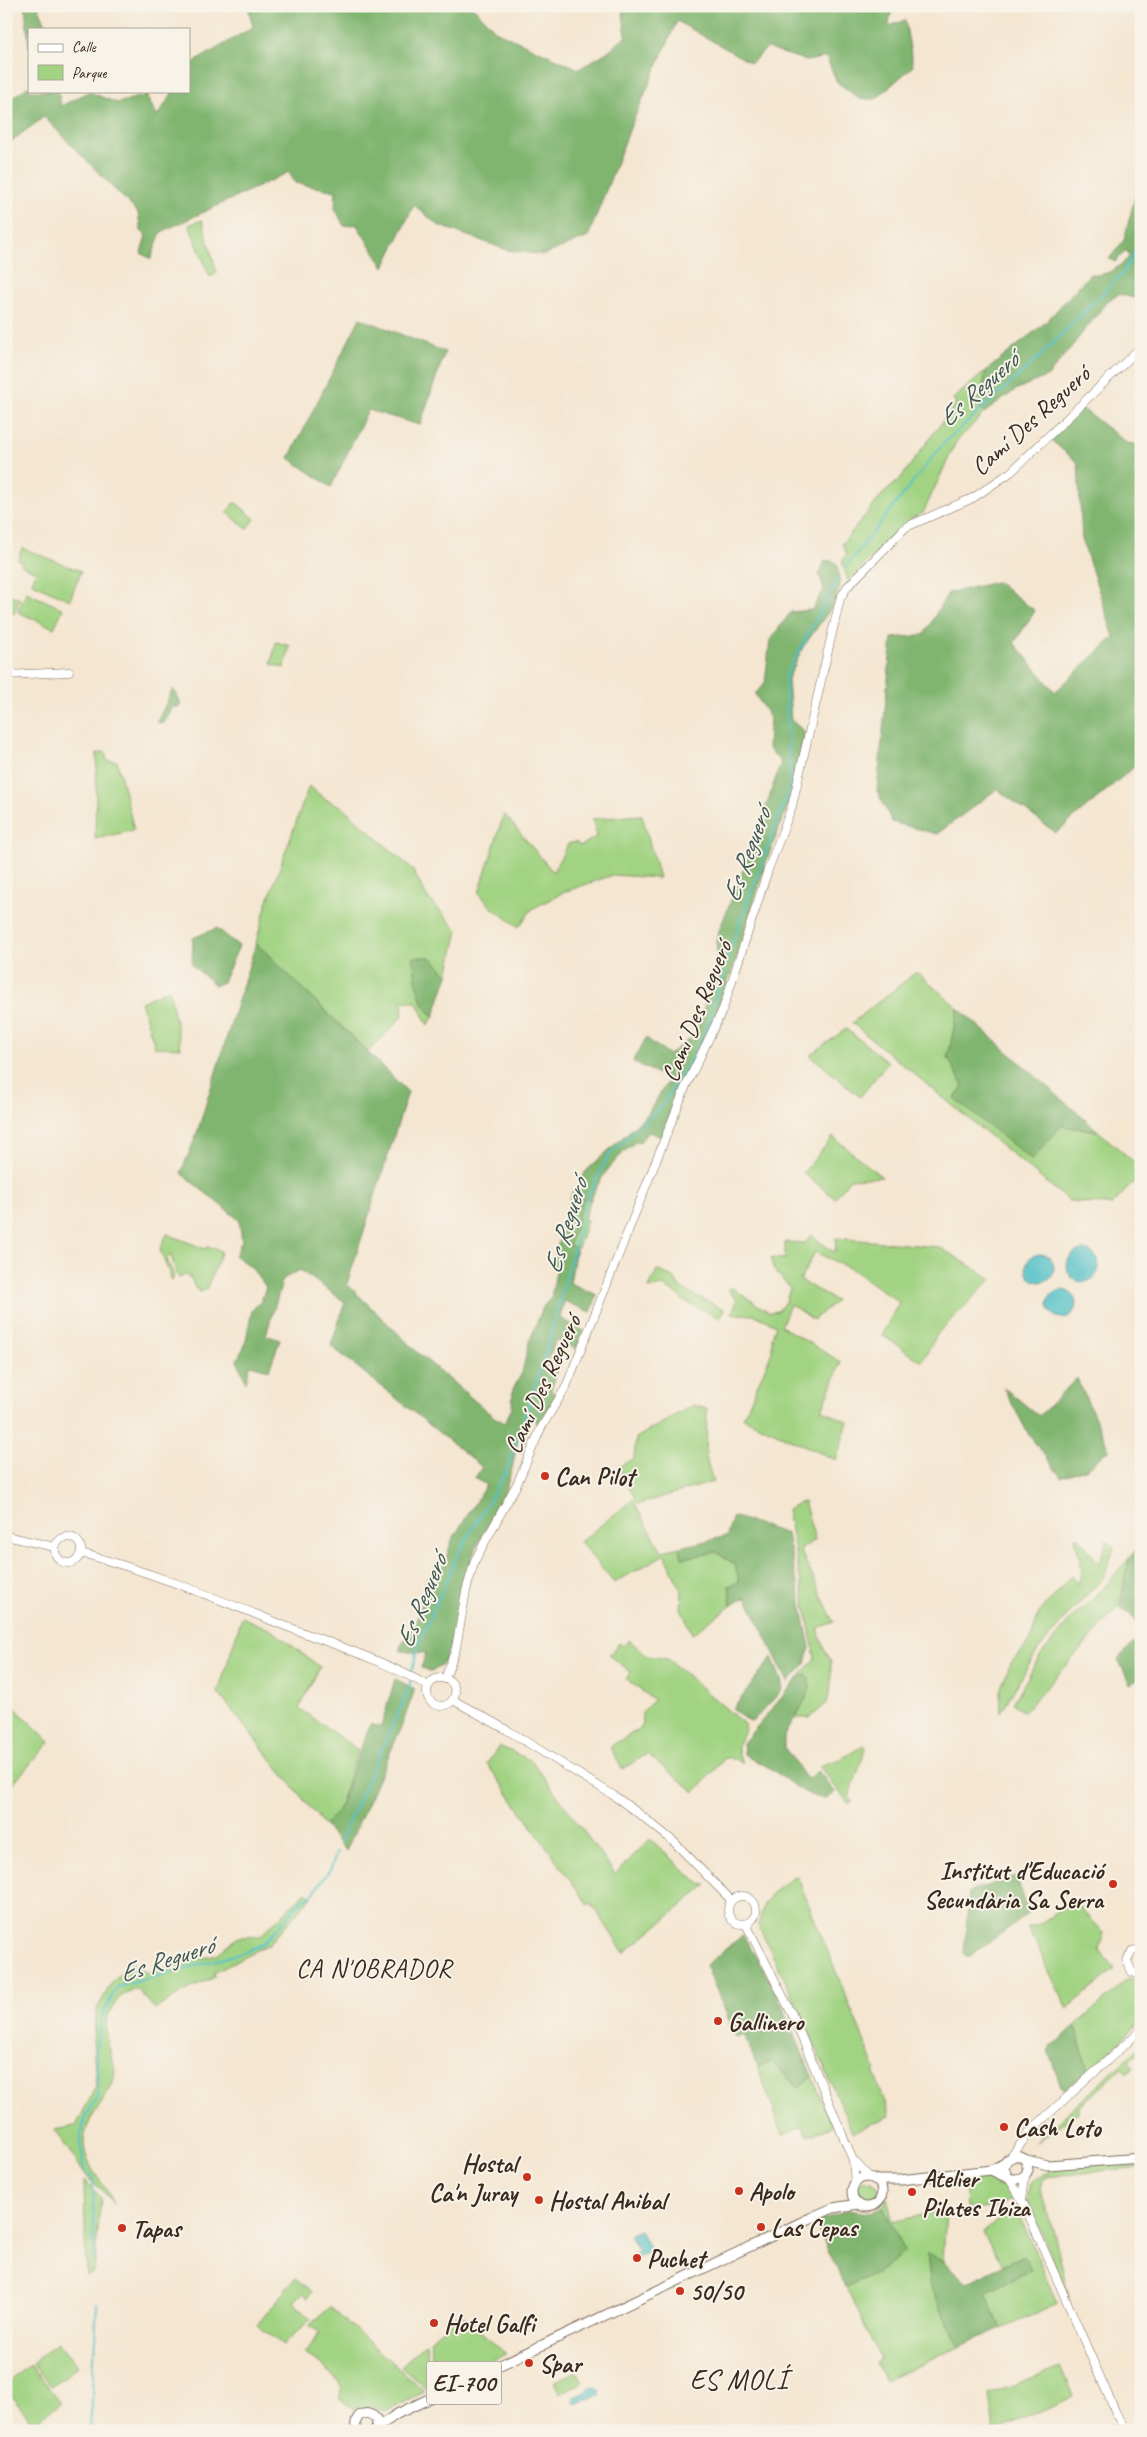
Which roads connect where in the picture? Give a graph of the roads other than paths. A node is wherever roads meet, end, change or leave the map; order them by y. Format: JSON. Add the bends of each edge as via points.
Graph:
{"nodes":[{"id":1,"x":1141,"y":347,"type":"edge"},
{"id":2,"x":69,"y":672,"type":"dead end"},
{"id":3,"x":6,"y":675,"type":"edge"},
{"id":4,"x":6,"y":1536,"type":"edge"},
{"id":5,"x":55,"y":1547,"type":"junction"},
{"id":6,"x":81,"y":1553,"type":"junction"},
{"id":7,"x":444,"y":1678,"type":"junction"},
{"id":8,"x":428,"y":1686,"type":"junction"},
{"id":9,"x":452,"y":1700,"type":"junction"},
{"id":10,"x":731,"y":1900,"type":"junction"},
{"id":11,"x":746,"y":1924,"type":"junction"},
{"id":12,"x":1141,"y":1948,"type":"edge"},
{"id":13,"x":1141,"y":1975,"type":"edge"},
{"id":14,"x":1141,"y":2030,"type":"edge"},
{"id":15,"x":1023,"y":2139,"type":"junction"},
{"id":16,"x":1141,"y":2158,"type":"edge"},
{"id":17,"x":1025,"y":2159,"type":"junction"},
{"id":18,"x":853,"y":2160,"type":"junction"},
{"id":19,"x":1008,"y":2160,"type":"junction"},
{"id":20,"x":1048,"y":2165,"type":"junction"},
{"id":21,"x":991,"y":2170,"type":"junction"},
{"id":22,"x":1026,"y":2175,"type":"junction"},
{"id":23,"x":1008,"y":2177,"type":"junction"},
{"id":24,"x":873,"y":2179,"type":"junction"},
{"id":25,"x":900,"y":2180,"type":"junction"},
{"id":26,"x":854,"y":2186,"type":"junction"},
{"id":27,"x":881,"y":2196,"type":"junction"},
{"id":28,"x":1022,"y":2200,"type":"junction"},
{"id":29,"x":858,"y":2204,"type":"junction"},
{"id":30,"x":833,"y":2208,"type":"junction"},
{"id":31,"x":397,"y":2414,"type":"junction"},
{"id":32,"x":376,"y":2417,"type":"junction"},
{"id":33,"x":354,"y":2429,"type":"edge"},
{"id":34,"x":377,"y":2429,"type":"edge"},
{"id":35,"x":1128,"y":2431,"type":"edge"}],
"edges":[{"from":1,"to":7,"type":"street","name":"Camí Des Regueró","via":[[1011,472],[973,498],[906,527],[840,599],[792,806],[724,1009],[685,1088],[566,1387],[541,1428],[517,1484],[475,1560],[456,1648]]},
{"from":2,"to":3,"type":"street"},
{"from":4,"to":5,"type":"street"},
{"from":5,"to":6,"type":"street","via":[[64,1537],[73,1537],[80,1544]]},
{"from":5,"to":6,"type":"street","via":[[56,1556],[63,1563],[72,1563]]},
{"from":6,"to":8,"type":"street","via":[[166,1580]]},
{"from":7,"to":8,"type":"street","via":[[433,1680]]},
{"from":7,"to":9,"type":"street","via":[[454,1687]]},
{"from":8,"to":9,"type":"street","via":[[427,1695],[435,1705],[446,1705]]},
{"from":9,"to":10,"type":"street","via":[[613,1795],[673,1841]]},
{"from":10,"to":11,"type":"street","via":[[727,1910],[730,1918],[737,1924]]},
{"from":10,"to":11,"type":"street","via":[[743,1896],[755,1904],[755,1916]]},
{"from":11,"to":18,"type":"street","via":[[788,2005]]},
{"from":12,"to":13,"type":"street","via":[[1132,1951],[1127,1961],[1132,1972]]},
{"from":14,"to":15,"type":"street"},
{"from":15,"to":17,"type":"street"},
{"from":15,"to":19,"type":"street"},
{"from":16,"to":20,"type":"main road","number":"EI-700"},
{"from":17,"to":19,"type":"main road","number":"EI-700","via":[[1019,2156]]},
{"from":17,"to":20,"type":"main road","number":"EI-700"},
{"from":17,"to":22,"type":"main road","via":[[1029,2167]]},
{"from":18,"to":24,"type":"street"},
{"from":18,"to":26,"type":"street"},
{"from":19,"to":21,"type":"main road","number":"EI-700"},
{"from":19,"to":23,"type":"main road","via":[[1004,2170]]},
{"from":20,"to":22,"type":"main road","number":"EI-700"},
{"from":21,"to":23,"type":"main road","number":"EI-700"},
{"from":21,"to":25,"type":"main road","number":"EI-700"},
{"from":22,"to":23,"type":"main road","number":"EI-700","via":[[1019,2180]]},
{"from":22,"to":28,"type":"street"},
{"from":23,"to":28,"type":"street"},
{"from":24,"to":25,"type":"main road","number":"EI-700"},
{"from":24,"to":26,"type":"main road","number":"EI-700","via":[[862,2178]]},
{"from":24,"to":27,"type":"main road","via":[[881,2188]]},
{"from":25,"to":27,"type":"main road","number":"EI-700"},
{"from":26,"to":29,"type":"main road","via":[[853,2196]]},
{"from":26,"to":30,"type":"main road","number":"EI-700"},
{"from":27,"to":29,"type":"main road","number":"EI-700","via":[[872,2206]]},
{"from":28,"to":35,"type":"street","via":[[1116,2413]]},
{"from":29,"to":30,"type":"main road","number":"EI-700"},
{"from":30,"to":31,"type":"main road","number":"EI-700"},
{"from":31,"to":32,"type":"main road","number":"EI-700"},
{"from":31,"to":34,"type":"main road","number":"EI-700"},
{"from":32,"to":33,"type":"main road","number":"EI-700","via":[[364,2413],[358,2416]]},
{"from":32,"to":34,"type":"main road","number":"EI-700"}]}
